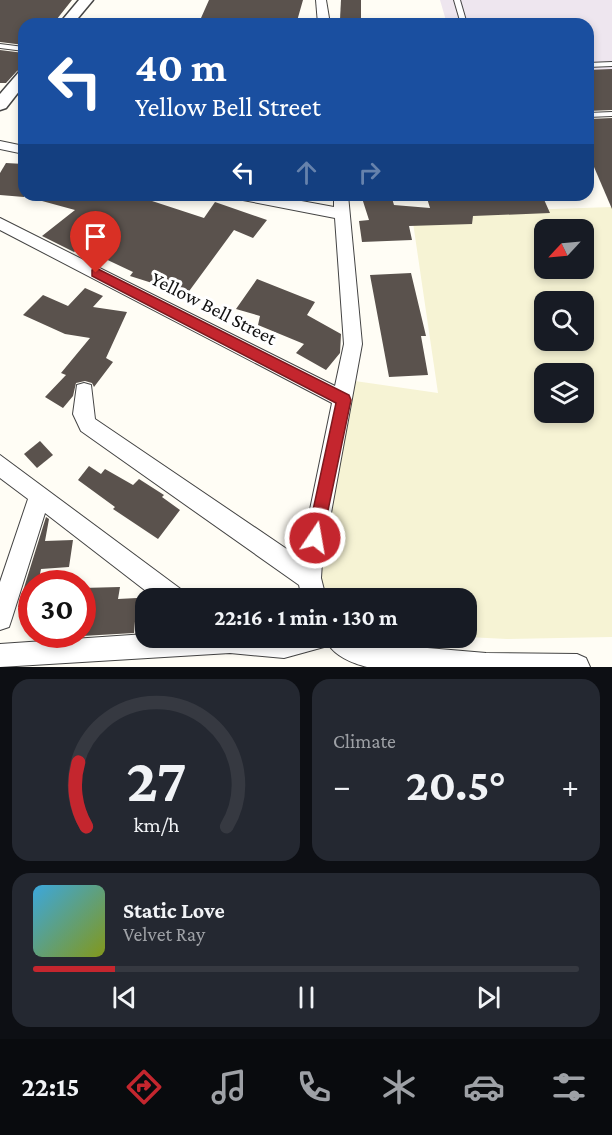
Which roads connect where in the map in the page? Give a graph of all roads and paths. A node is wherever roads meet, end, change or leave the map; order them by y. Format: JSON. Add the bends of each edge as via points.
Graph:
{"nodes":[{"id":1,"x":86,"y":0,"type":"edge"},
{"id":2,"x":321,"y":0,"type":"edge"},
{"id":3,"x":457,"y":0,"type":"edge"},
{"id":4,"x":71,"y":18,"type":"edge"},
{"id":5,"x":323,"y":18,"type":"edge"},
{"id":6,"x":462,"y":18,"type":"edge"},
{"id":7,"x":0,"y":46,"type":"edge"},
{"id":8,"x":18,"y":48,"type":"edge"},
{"id":9,"x":612,"y":64,"type":"edge"},
{"id":10,"x":594,"y":65,"type":"edge"},
{"id":11,"x":18,"y":83,"type":"edge"},
{"id":12,"x":0,"y":105,"type":"edge"},
{"id":13,"x":612,"y":114,"type":"edge"},
{"id":14,"x":594,"y":115,"type":"edge"},
{"id":15,"x":0,"y":145,"type":"edge"},
{"id":16,"x":18,"y":149,"type":"edge"},
{"id":17,"x":308,"y":201,"type":"edge"},
{"id":18,"x":341,"y":204,"type":"edge"},
{"id":19,"x":0,"y":223,"type":"edge"},
{"id":20,"x":84,"y":391,"type":"dead end"},
{"id":21,"x":344,"y":400,"type":"junction"},
{"id":22,"x":0,"y":465,"type":"edge"},
{"id":23,"x":40,"y":496,"type":"junction"},
{"id":24,"x":161,"y":588,"type":"edge"},
{"id":25,"x":311,"y":588,"type":"edge"},
{"id":26,"x":0,"y":618,"type":"edge"},
{"id":27,"x":135,"y":646,"type":"edge"},
{"id":28,"x":351,"y":648,"type":"edge"},
{"id":29,"x":0,"y":656,"type":"edge"},
{"id":30,"x":577,"y":667,"type":"edge"}],
"edges":[{"from":1,"to":4,"type":"street"},
{"from":2,"to":5,"type":"street"},
{"from":3,"to":6,"type":"lane"},
{"from":7,"to":8,"type":"lane"},
{"from":9,"to":10,"type":"lane"},
{"from":11,"to":12,"type":"street"},
{"from":13,"to":14,"type":"lane"},
{"from":15,"to":16,"type":"street"},
{"from":17,"to":18,"type":"street"},
{"from":18,"to":21,"type":"street","via":[[352,329]]},
{"from":19,"to":21,"type":"street","name":"Yellow Bell Street"},
{"from":20,"to":25,"type":"street","via":[[83,414],[88,424]]},
{"from":21,"to":25,"type":"street"},
{"from":22,"to":23,"type":"street"},
{"from":23,"to":24,"type":"street"},
{"from":23,"to":26,"type":"street"},
{"from":27,"to":29,"type":"street"},
{"from":28,"to":30,"type":"street","via":[[369,655],[486,666]]}]}
